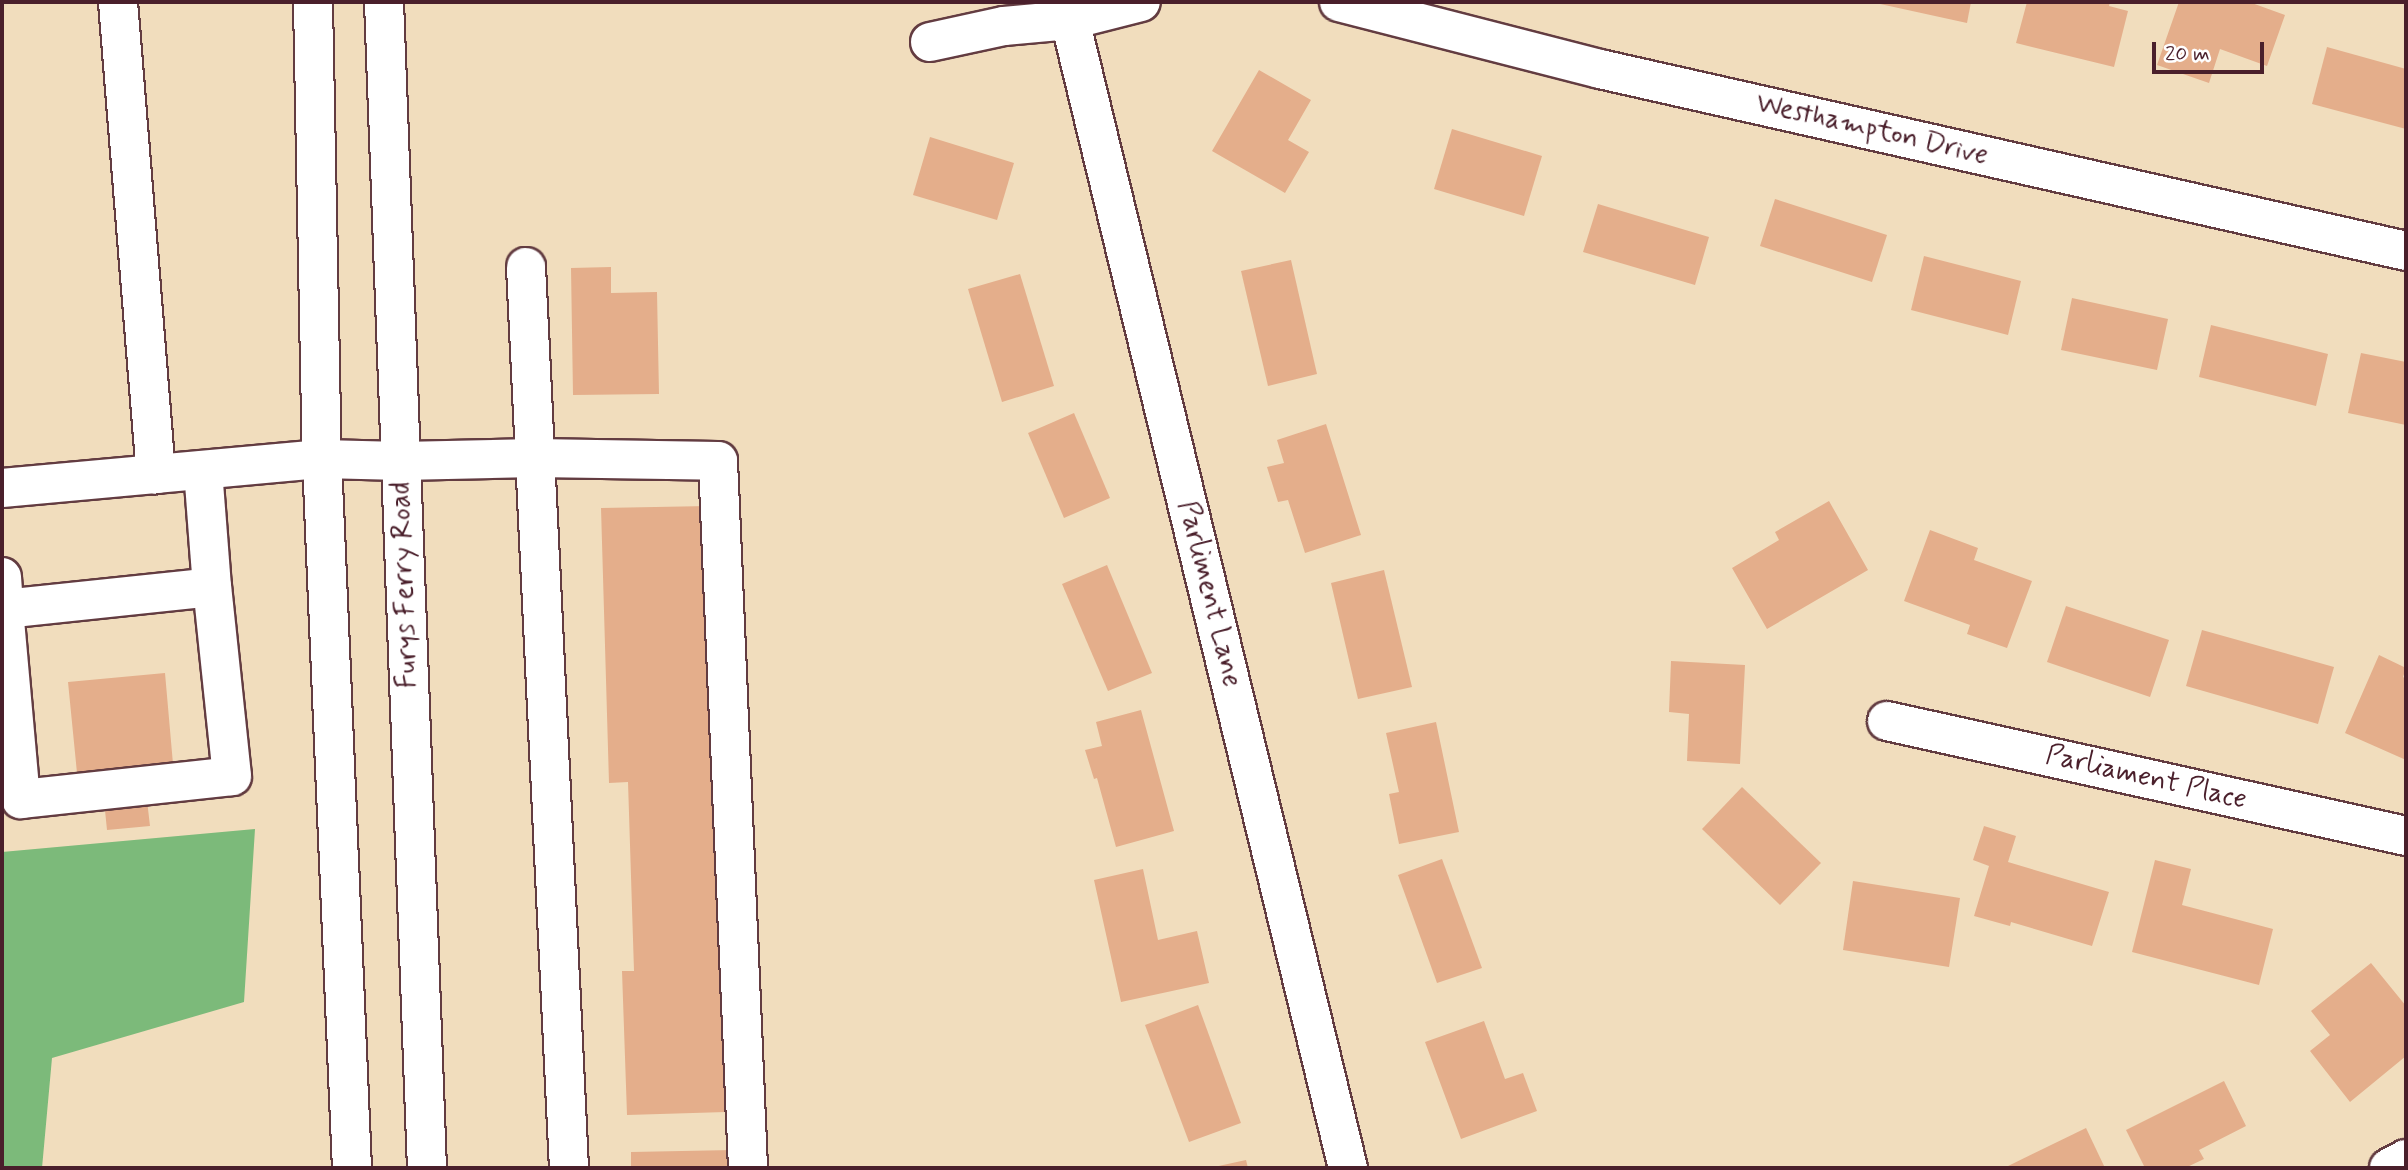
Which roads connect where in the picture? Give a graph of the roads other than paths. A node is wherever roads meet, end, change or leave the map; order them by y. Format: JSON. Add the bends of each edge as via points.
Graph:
{"nodes":[{"id":1,"x":118,"y":2,"type":"edge"},
{"id":2,"x":313,"y":2,"type":"edge"},
{"id":3,"x":384,"y":2,"type":"edge"},
{"id":4,"x":1141,"y":2,"type":"edge"},
{"id":5,"x":1339,"y":2,"type":"edge"},
{"id":6,"x":1070,"y":20,"type":"junction"},
{"id":7,"x":930,"y":42,"type":"dead end"},
{"id":8,"x":2406,"y":251,"type":"edge"},
{"id":9,"x":526,"y":267,"type":"dead end"},
{"id":10,"x":535,"y":458,"type":"junction"},
{"id":11,"x":322,"y":459,"type":"junction"},
{"id":12,"x":401,"y":461,"type":"junction"},
{"id":13,"x":203,"y":470,"type":"junction"},
{"id":14,"x":156,"y":474,"type":"junction"},
{"id":15,"x":2,"y":488,"type":"edge"},
{"id":16,"x":212,"y":587,"type":"junction"},
{"id":17,"x":3,"y":593,"type":"edge"},
{"id":18,"x":1886,"y":721,"type":"dead end"},
{"id":19,"x":2406,"y":836,"type":"edge"},
{"id":20,"x":2406,"y":1159,"type":"edge"},
{"id":21,"x":352,"y":1168,"type":"edge"},
{"id":22,"x":427,"y":1168,"type":"edge"},
{"id":23,"x":569,"y":1168,"type":"edge"},
{"id":24,"x":748,"y":1168,"type":"edge"},
{"id":25,"x":1349,"y":1168,"type":"edge"},
{"id":26,"x":2389,"y":1168,"type":"edge"}],
"edges":[{"from":1,"to":14,"type":"street"},
{"from":2,"to":11,"type":"street"},
{"from":3,"to":12,"type":"street","name":"Furys Ferry Road"},
{"from":4,"to":6,"type":"street"},
{"from":5,"to":8,"type":"street","name":"Westhampton Drive","via":[[1600,69]]},
{"from":6,"to":7,"type":"street","via":[[1004,26]]},
{"from":6,"to":25,"type":"street","name":"Parliment Lane"},
{"from":9,"to":10,"type":"street"},
{"from":10,"to":12,"type":"street"},
{"from":10,"to":23,"type":"street"},
{"from":10,"to":24,"type":"street","via":[[719,461]]},
{"from":11,"to":12,"type":"street"},
{"from":11,"to":13,"type":"street"},
{"from":11,"to":21,"type":"street"},
{"from":12,"to":22,"type":"street","name":"Furys Ferry Road"},
{"from":13,"to":14,"type":"street"},
{"from":13,"to":16,"type":"street"},
{"from":14,"to":15,"type":"street"},
{"from":16,"to":17,"type":"street"},
{"from":16,"to":17,"type":"street","via":[[232,776],[21,799]]},
{"from":18,"to":19,"type":"street","name":"Parliament Place"},
{"from":20,"to":26,"type":"street"}]}
